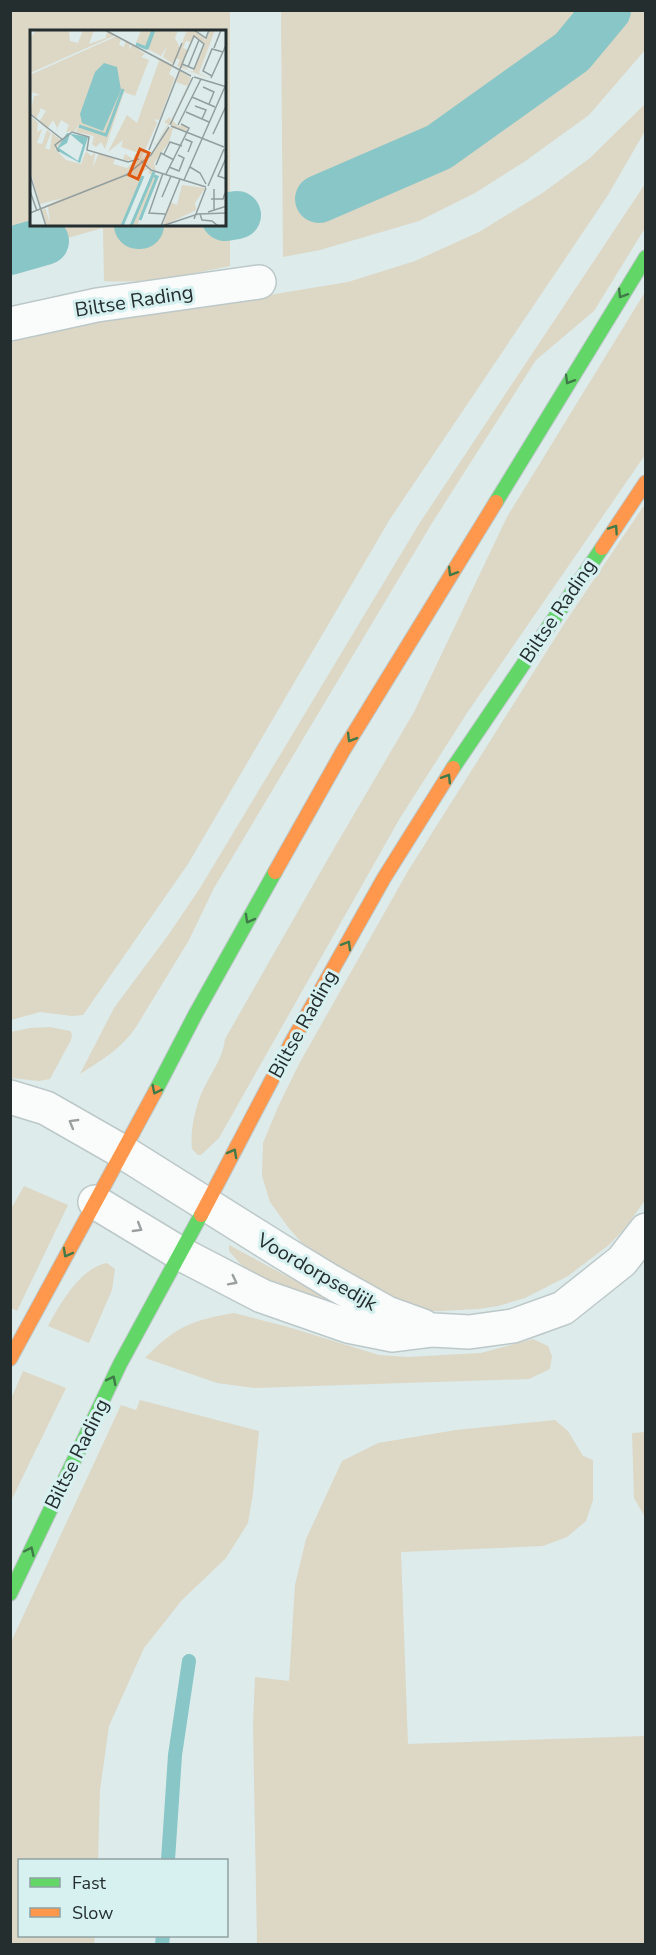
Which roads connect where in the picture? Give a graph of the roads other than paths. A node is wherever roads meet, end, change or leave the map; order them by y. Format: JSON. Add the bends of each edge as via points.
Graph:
{"nodes":[{"id":1,"x":645,"y":257,"type":"edge"},
{"id":2,"x":258,"y":282,"type":"dead end"},
{"id":3,"x":10,"y":324,"type":"edge"},
{"id":4,"x":645,"y":482,"type":"edge"},
{"id":5,"x":10,"y":1097,"type":"edge"},
{"id":6,"x":123,"y":1152,"type":"junction"},
{"id":7,"x":95,"y":1202,"type":"junction"},
{"id":8,"x":206,"y":1205,"type":"junction"},
{"id":9,"x":645,"y":1230,"type":"edge"},
{"id":10,"x":181,"y":1254,"type":"junction"},
{"id":11,"x":433,"y":1330,"type":"junction"},
{"id":12,"x":10,"y":1359,"type":"edge"},
{"id":13,"x":10,"y":1594,"type":"edge"}],
"edges":[{"from":1,"to":6,"type":"main road","one_way":true,"via":[[343,751]]},
{"from":2,"to":3,"type":"street","name":"Biltse Rading","via":[[97,306]]},
{"from":8,"to":4,"type":"main road","name":"Biltse Rading","one_way":true,"via":[[384,878],[462,754]]},
{"from":6,"to":5,"type":"street","name":"Voordorpsedijk","one_way":true,"via":[[46,1108]]},
{"from":6,"to":7,"type":"main road"},
{"from":6,"to":8,"type":"street","name":"Voordorpsedijk"},
{"from":7,"to":10,"type":"street","name":"Voordorpsedijk","one_way":true},
{"from":7,"to":12,"type":"main road","one_way":true},
{"from":8,"to":10,"type":"main road","name":"Biltse Rading"},
{"from":8,"to":11,"type":"street","name":"Voordorpsedijk","via":[[387,1313]]},
{"from":9,"to":11,"type":"street","name":"Voordorpsedijk","via":[[622,1261],[563,1308],[513,1326],[469,1332]]},
{"from":10,"to":11,"type":"street","name":"Voordorpsedijk","one_way":true,"via":[[262,1296],[348,1326],[393,1335]]},
{"from":13,"to":10,"type":"main road","name":"Biltse Rading","one_way":true,"via":[[96,1413]]}]}
